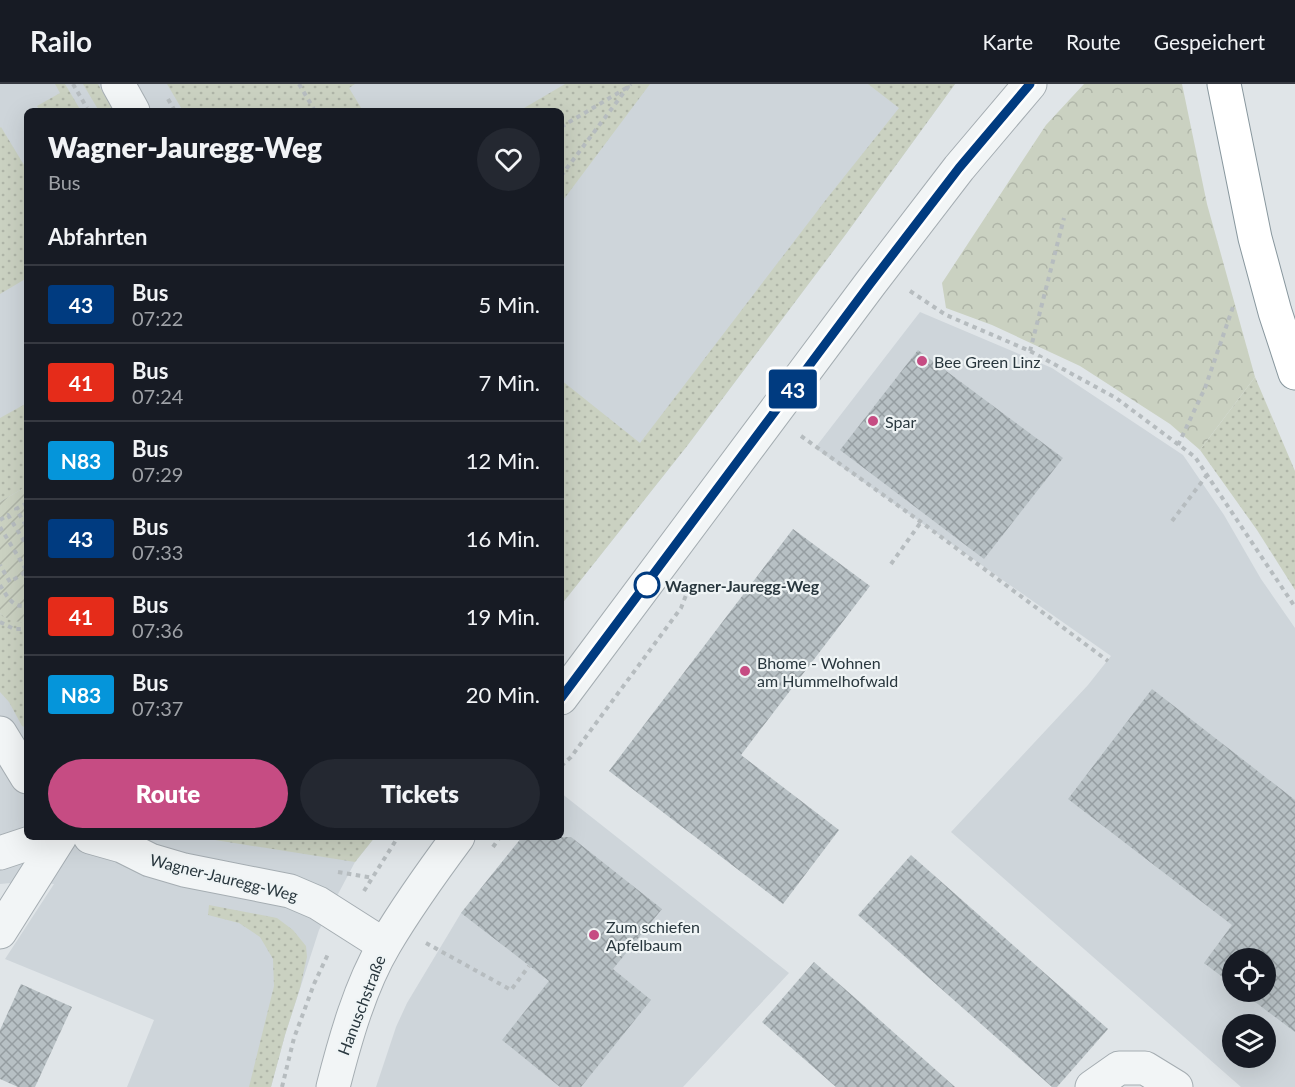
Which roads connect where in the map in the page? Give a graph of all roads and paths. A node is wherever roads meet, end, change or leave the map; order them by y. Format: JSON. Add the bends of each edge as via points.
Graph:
{"nodes":[{"id":1,"x":73,"y":84,"type":"edge"},
{"id":2,"x":118,"y":84,"type":"edge"},
{"id":3,"x":299,"y":84,"type":"edge"},
{"id":4,"x":1029,"y":84,"type":"edge"},
{"id":5,"x":1224,"y":84,"type":"edge"},
{"id":6,"x":629,"y":85,"type":"edge"},
{"id":7,"x":87,"y":108,"type":"edge"},
{"id":8,"x":132,"y":108,"type":"edge"},
{"id":9,"x":313,"y":108,"type":"edge"},
{"id":10,"x":564,"y":125,"type":"edge"},
{"id":11,"x":564,"y":172,"type":"edge"},
{"id":12,"x":1064,"y":218,"type":"dead end"},
{"id":13,"x":907,"y":289,"type":"dead end"},
{"id":14,"x":1234,"y":304,"type":"dead end"},
{"id":15,"x":1030,"y":351,"type":"junction"},
{"id":16,"x":1295,"y":373,"type":"edge"},
{"id":17,"x":801,"y":436,"type":"dead end"},
{"id":18,"x":1178,"y":445,"type":"junction"},
{"id":19,"x":1207,"y":475,"type":"junction"},
{"id":20,"x":24,"y":505,"type":"edge"},
{"id":21,"x":0,"y":520,"type":"edge"},
{"id":22,"x":1172,"y":521,"type":"dead end"},
{"id":23,"x":24,"y":522,"type":"edge"},
{"id":24,"x":921,"y":522,"type":"junction"},
{"id":25,"x":0,"y":527,"type":"edge"},
{"id":26,"x":24,"y":541,"type":"edge"},
{"id":27,"x":891,"y":564,"type":"dead end"},
{"id":28,"x":0,"y":565,"type":"edge"},
{"id":29,"x":24,"y":566,"type":"edge"},
{"id":30,"x":24,"y":573,"type":"edge"},
{"id":31,"x":0,"y":585,"type":"edge"},
{"id":32,"x":691,"y":585,"type":"dead end"},
{"id":33,"x":24,"y":606,"type":"edge"},
{"id":34,"x":1295,"y":608,"type":"edge"},
{"id":35,"x":0,"y":622,"type":"edge"},
{"id":36,"x":24,"y":629,"type":"edge"},
{"id":37,"x":1108,"y":661,"type":"dead end"},
{"id":38,"x":564,"y":694,"type":"edge"},
{"id":39,"x":0,"y":733,"type":"edge"},
{"id":40,"x":564,"y":763,"type":"edge"},
{"id":41,"x":24,"y":772,"type":"edge"},
{"id":42,"x":39,"y":840,"type":"edge"},
{"id":43,"x":58,"y":840,"type":"edge"},
{"id":44,"x":101,"y":840,"type":"edge"},
{"id":45,"x":396,"y":840,"type":"edge"},
{"id":46,"x":456,"y":840,"type":"edge"},
{"id":47,"x":0,"y":853,"type":"edge"},
{"id":48,"x":344,"y":920,"type":"junction"},
{"id":49,"x":0,"y":932,"type":"edge"},
{"id":50,"x":423,"y":941,"type":"dead end"},
{"id":51,"x":384,"y":945,"type":"junction"},
{"id":52,"x":530,"y":966,"type":"dead end"},
{"id":53,"x":282,"y":1087,"type":"edge"},
{"id":54,"x":333,"y":1087,"type":"edge"},
{"id":55,"x":1092,"y":1087,"type":"edge"},
{"id":56,"x":1176,"y":1087,"type":"edge"}],
"edges":[{"from":1,"to":7,"type":"path"},
{"from":2,"to":8,"type":"street"},
{"from":3,"to":9,"type":"path"},
{"from":4,"to":38,"type":"street","via":[[870,284]]},
{"from":5,"to":16,"type":"highway","via":[[1255,238]]},
{"from":6,"to":10,"type":"path"},
{"from":6,"to":11,"type":"path"},
{"from":12,"to":15,"type":"path"},
{"from":13,"to":15,"type":"path","via":[[946,315]]},
{"from":14,"to":18,"type":"path","via":[[1205,388]]},
{"from":15,"to":18,"type":"path","via":[[1116,398]]},
{"from":17,"to":24,"type":"path"},
{"from":18,"to":19,"type":"path","via":[[1195,457]]},
{"from":19,"to":22,"type":"path"},
{"from":19,"to":34,"type":"path"},
{"from":20,"to":23,"type":"path","via":[[16,509]]},
{"from":21,"to":26,"type":"path","via":[[9,515]]},
{"from":24,"to":27,"type":"path"},
{"from":24,"to":37,"type":"path"},
{"from":25,"to":29,"type":"path"},
{"from":28,"to":30,"type":"path","via":[[10,582]]},
{"from":31,"to":33,"type":"path","via":[[11,602]]},
{"from":32,"to":40,"type":"path","via":[[681,608]]},
{"from":35,"to":36,"type":"path"},
{"from":39,"to":41,"type":"street"},
{"from":42,"to":47,"type":"street"},
{"from":43,"to":49,"type":"street"},
{"from":44,"to":48,"type":"street","name":"Wagner-Jauregg-Weg","via":[[184,870],[290,891]]},
{"from":45,"to":48,"type":"path"},
{"from":46,"to":51,"type":"street","name":"Hanuschstraße"},
{"from":48,"to":51,"type":"street","name":"Wagner-Jauregg-Weg"},
{"from":48,"to":53,"type":"path","via":[[314,984],[294,1038]]},
{"from":50,"to":52,"type":"path","via":[[511,990]]},
{"from":51,"to":54,"type":"street","name":"Hanuschstraße","via":[[354,1013]]},
{"from":55,"to":56,"type":"street","via":[[1119,1068],[1145,1068]]}]}
